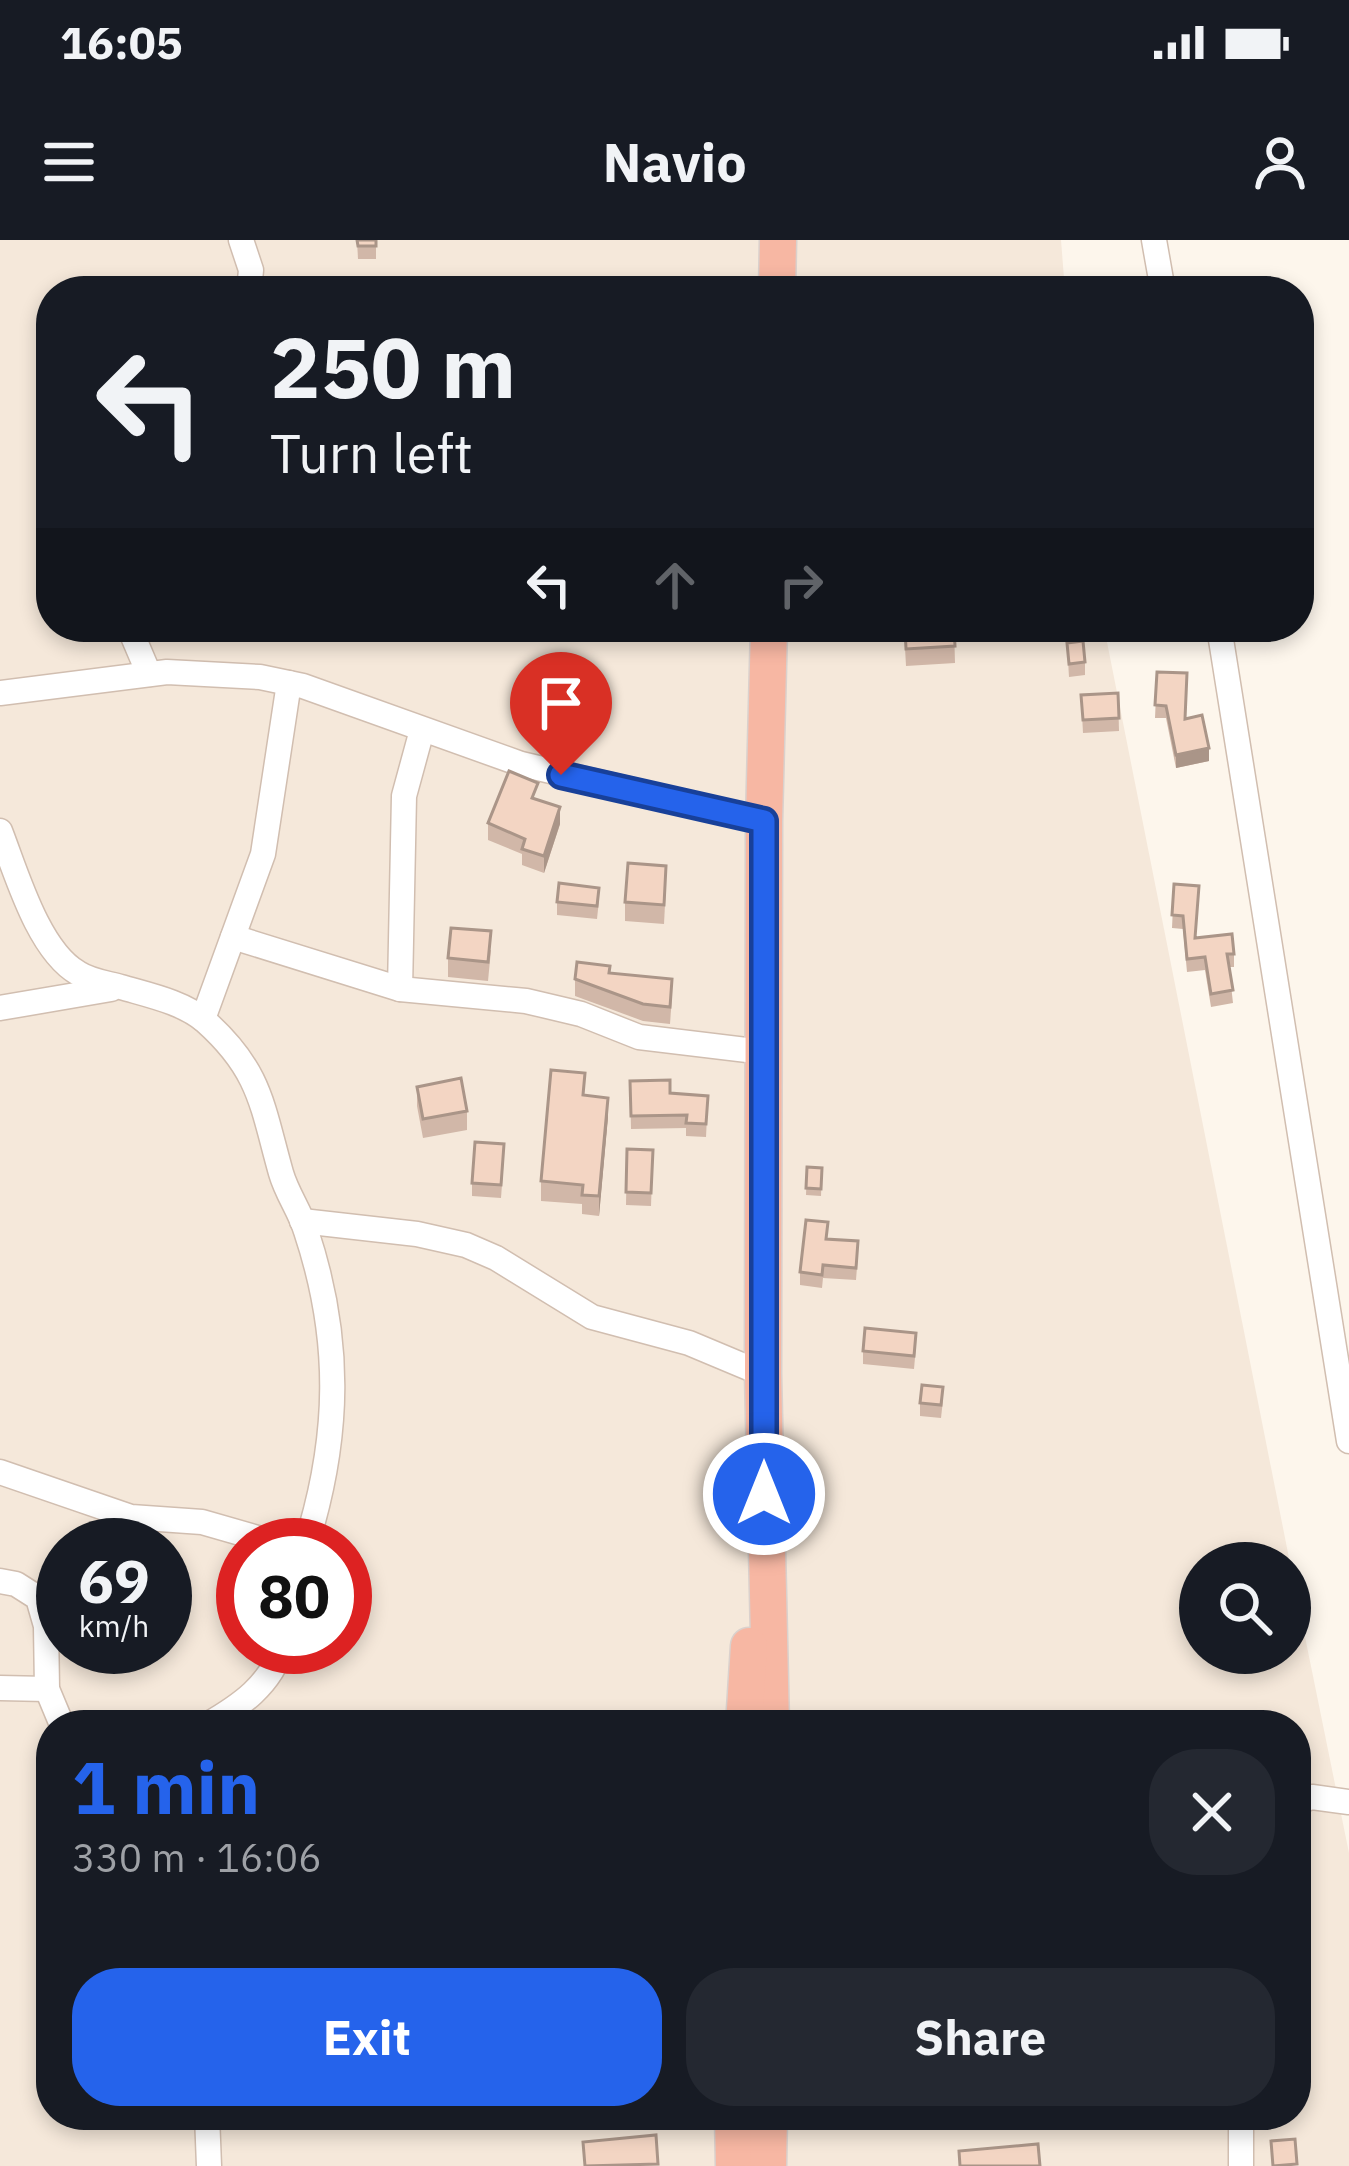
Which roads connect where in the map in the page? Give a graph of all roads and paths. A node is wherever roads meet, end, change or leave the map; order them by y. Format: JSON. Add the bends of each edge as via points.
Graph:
{"nodes":[{"id":1,"x":241,"y":240,"type":"edge"},
{"id":2,"x":778,"y":240,"type":"edge"},
{"id":3,"x":1154,"y":240,"type":"edge"},
{"id":4,"x":250,"y":276,"type":"edge"},
{"id":5,"x":777,"y":276,"type":"edge"},
{"id":6,"x":1160,"y":276,"type":"edge"},
{"id":7,"x":135,"y":642,"type":"edge"},
{"id":8,"x":770,"y":642,"type":"edge"},
{"id":9,"x":1221,"y":642,"type":"edge"},
{"id":10,"x":149,"y":674,"type":"junction"},
{"id":11,"x":289,"y":683,"type":"junction"},
{"id":12,"x":0,"y":693,"type":"edge"},
{"id":13,"x":422,"y":730,"type":"junction"},
{"id":14,"x":764,"y":821,"type":"junction"},
{"id":15,"x":0,"y":831,"type":"edge"},
{"id":16,"x":233,"y":937,"type":"junction"},
{"id":17,"x":120,"y":987,"type":"junction"},
{"id":18,"x":400,"y":989,"type":"junction"},
{"id":19,"x":0,"y":1008,"type":"edge"},
{"id":20,"x":203,"y":1019,"type":"junction"},
{"id":21,"x":764,"y":1052,"type":"junction"},
{"id":22,"x":302,"y":1221,"type":"junction"},
{"id":23,"x":764,"y":1374,"type":"junction"},
{"id":24,"x":1349,"y":1441,"type":"edge"},
{"id":25,"x":0,"y":1472,"type":"edge"},
{"id":26,"x":764,"y":1494,"type":"junction"},
{"id":27,"x":313,"y":1518,"type":"edge"},
{"id":28,"x":216,"y":1526,"type":"edge"},
{"id":29,"x":0,"y":1581,"type":"edge"},
{"id":30,"x":269,"y":1674,"type":"edge"},
{"id":31,"x":0,"y":1688,"type":"edge"},
{"id":32,"x":47,"y":1688,"type":"junction"},
{"id":33,"x":56,"y":1710,"type":"edge"},
{"id":34,"x":232,"y":1710,"type":"edge"},
{"id":35,"x":745,"y":1710,"type":"edge"},
{"id":36,"x":771,"y":1710,"type":"edge"},
{"id":37,"x":1311,"y":1797,"type":"edge"},
{"id":38,"x":1349,"y":1802,"type":"edge"},
{"id":39,"x":207,"y":2130,"type":"edge"},
{"id":40,"x":733,"y":2130,"type":"edge"},
{"id":41,"x":770,"y":2130,"type":"edge"},
{"id":42,"x":1241,"y":2130,"type":"edge"},
{"id":43,"x":208,"y":2166,"type":"edge"},
{"id":44,"x":734,"y":2166,"type":"edge"},
{"id":45,"x":769,"y":2166,"type":"edge"},
{"id":46,"x":1241,"y":2166,"type":"edge"}],
"edges":[{"from":1,"to":4,"type":"street"},
{"from":2,"to":5,"type":"highway"},
{"from":3,"to":6,"type":"street"},
{"from":7,"to":10,"type":"street"},
{"from":8,"to":14,"type":"highway"},
{"from":9,"to":24,"type":"street"},
{"from":10,"to":11,"type":"street","via":[[214,672]]},
{"from":10,"to":12,"type":"street"},
{"from":11,"to":13,"type":"street"},
{"from":11,"to":16,"type":"street","via":[[268,829]]},
{"from":13,"to":14,"type":"street","via":[[602,786]]},
{"from":13,"to":18,"type":"street","via":[[404,796]]},
{"from":14,"to":21,"type":"highway"},
{"from":15,"to":17,"type":"street","via":[[60,959]]},
{"from":16,"to":18,"type":"street"},
{"from":16,"to":20,"type":"street"},
{"from":17,"to":19,"type":"street"},
{"from":17,"to":20,"type":"street"},
{"from":18,"to":21,"type":"street","via":[[526,1001],[639,1037]]},
{"from":20,"to":22,"type":"street","via":[[261,1094]]},
{"from":21,"to":23,"type":"highway"},
{"from":22,"to":23,"type":"street","via":[[466,1245],[592,1317]]},
{"from":22,"to":27,"type":"street","via":[[332,1340],[334,1414]]},
{"from":23,"to":26,"type":"highway"},
{"from":25,"to":28,"type":"street","via":[[131,1517]]},
{"from":26,"to":35,"type":"highway"},
{"from":26,"to":36,"type":"highway"},
{"from":29,"to":32,"type":"street","via":[[38,1598]]},
{"from":30,"to":34,"type":"street"},
{"from":31,"to":32,"type":"street"},
{"from":32,"to":33,"type":"street"},
{"from":37,"to":38,"type":"street"},
{"from":39,"to":43,"type":"street"},
{"from":40,"to":44,"type":"highway"},
{"from":41,"to":45,"type":"highway"},
{"from":42,"to":46,"type":"street"}]}
